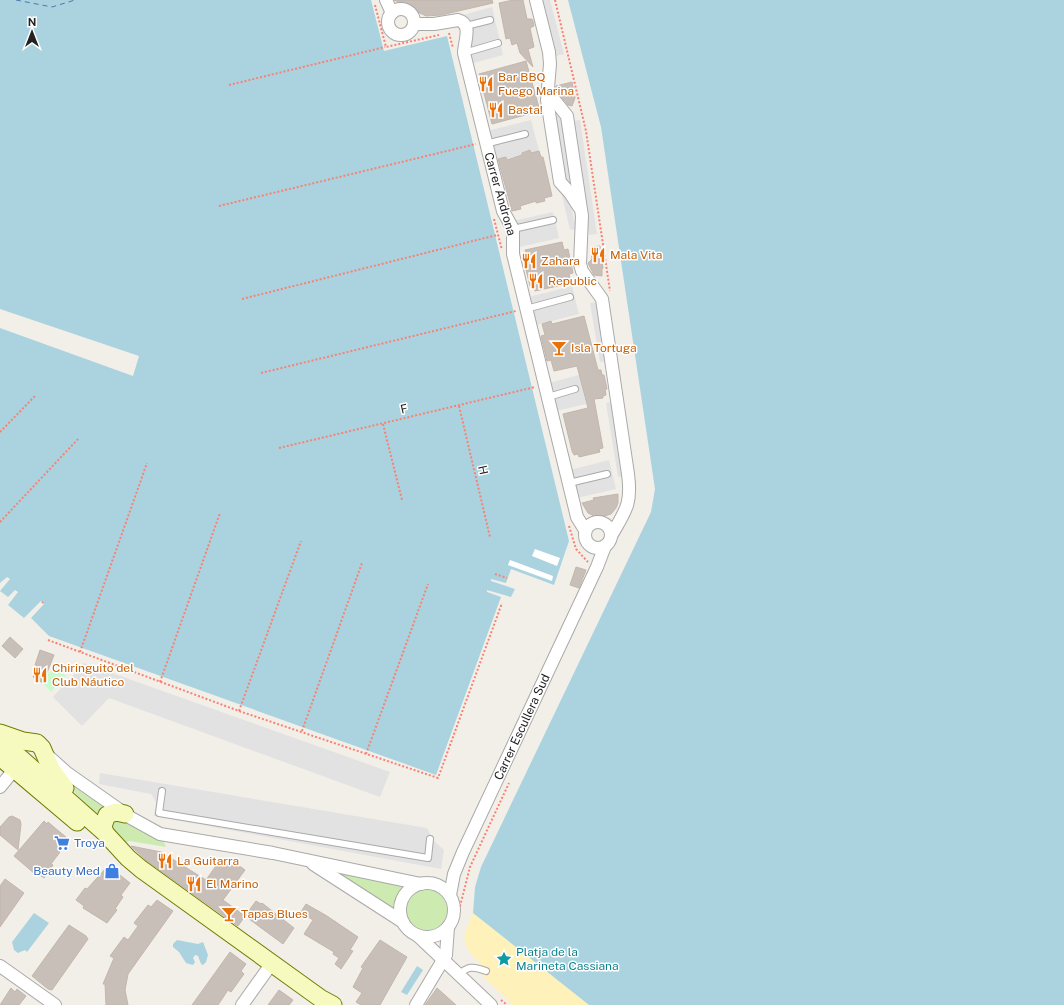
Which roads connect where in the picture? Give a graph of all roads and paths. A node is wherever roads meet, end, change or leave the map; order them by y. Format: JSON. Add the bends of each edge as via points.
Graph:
{"nodes":[{"id":1,"x":374,"y":0,"type":"edge"},
{"id":2,"x":386,"y":0,"type":"edge"},
{"id":3,"x":536,"y":0,"type":"edge"},
{"id":4,"x":392,"y":13,"type":"junction"},
{"id":5,"x":490,"y":20,"type":"dead end"},
{"id":6,"x":414,"y":24,"type":"junction"},
{"id":7,"x":466,"y":26,"type":"junction"},
{"id":8,"x":498,"y":43,"type":"dead end"},
{"id":9,"x":386,"y":47,"type":"junction"},
{"id":10,"x":459,"y":54,"type":"junction"},
{"id":11,"x":229,"y":85,"type":"dead end"},
{"id":12,"x":548,"y":92,"type":"junction"},
{"id":13,"x":562,"y":110,"type":"junction"},
{"id":14,"x":550,"y":114,"type":"junction"},
{"id":15,"x":525,"y":134,"type":"dead end"},
{"id":16,"x":478,"y":146,"type":"junction"},
{"id":17,"x":219,"y":206,"type":"dead end"},
{"id":18,"x":492,"y":212,"type":"dead end"},
{"id":19,"x":582,"y":216,"type":"junction"},
{"id":20,"x":553,"y":220,"type":"dead end"},
{"id":21,"x":513,"y":229,"type":"junction"},
{"id":22,"x":498,"y":234,"type":"junction"},
{"id":23,"x":504,"y":257,"type":"dead end"},
{"id":24,"x":570,"y":297,"type":"dead end"},
{"id":25,"x":242,"y":298,"type":"dead end"},
{"id":26,"x":520,"y":310,"type":"junction"},
{"id":27,"x":261,"y":374,"type":"dead end"},
{"id":28,"x":575,"y":389,"type":"dead end"},
{"id":29,"x":36,"y":395,"type":"dead end"},
{"id":30,"x":543,"y":396,"type":"junction"},
{"id":31,"x":459,"y":406,"type":"junction"},
{"id":32,"x":383,"y":424,"type":"junction"},
{"id":33,"x":0,"y":432,"type":"edge"},
{"id":34,"x":79,"y":438,"type":"dead end"},
{"id":35,"x":279,"y":448,"type":"dead end"},
{"id":36,"x":147,"y":463,"type":"dead end"},
{"id":37,"x":607,"y":474,"type":"dead end"},
{"id":38,"x":569,"y":483,"type":"junction"},
{"id":39,"x":631,"y":494,"type":"junction"},
{"id":40,"x":402,"y":500,"type":"dead end"},
{"id":41,"x":220,"y":513,"type":"dead end"},
{"id":42,"x":567,"y":519,"type":"dead end"},
{"id":43,"x":0,"y":522,"type":"edge"},
{"id":44,"x":603,"y":523,"type":"junction"},
{"id":45,"x":585,"y":530,"type":"junction"},
{"id":46,"x":490,"y":537,"type":"dead end"},
{"id":47,"x":301,"y":541,"type":"dead end"},
{"id":48,"x":608,"y":541,"type":"junction"},
{"id":49,"x":591,"y":547,"type":"junction"},
{"id":50,"x":362,"y":563,"type":"dead end"},
{"id":51,"x":495,"y":574,"type":"dead end"},
{"id":52,"x":589,"y":574,"type":"junction"},
{"id":53,"x":507,"y":578,"type":"dead end"},
{"id":54,"x":428,"y":584,"type":"dead end"},
{"id":55,"x":502,"y":603,"type":"dead end"},
{"id":56,"x":48,"y":640,"type":"dead end"},
{"id":57,"x":80,"y":652,"type":"junction"},
{"id":58,"x":160,"y":682,"type":"junction"},
{"id":59,"x":239,"y":711,"type":"junction"},
{"id":60,"x":302,"y":731,"type":"junction"},
{"id":61,"x":0,"y":733,"type":"edge"},
{"id":62,"x":44,"y":752,"type":"junction"},
{"id":63,"x":366,"y":754,"type":"junction"},
{"id":64,"x":21,"y":764,"type":"edge"},
{"id":65,"x":162,"y":791,"type":"dead end"},
{"id":66,"x":125,"y":814,"type":"junction"},
{"id":67,"x":106,"y":832,"type":"junction"},
{"id":68,"x":430,"y":839,"type":"dead end"},
{"id":69,"x":128,"y":858,"type":"junction"},
{"id":70,"x":306,"y":860,"type":"junction"},
{"id":71,"x":454,"y":874,"type":"junction"},
{"id":72,"x":421,"y":884,"type":"junction"},
{"id":73,"x":437,"y":885,"type":"junction"},
{"id":74,"x":450,"y":895,"type":"junction"},
{"id":75,"x":403,"y":922,"type":"junction"},
{"id":76,"x":448,"y":927,"type":"junction"},
{"id":77,"x":417,"y":935,"type":"junction"},
{"id":78,"x":443,"y":962,"type":"junction"},
{"id":79,"x":272,"y":963,"type":"junction"},
{"id":80,"x":0,"y":966,"type":"edge"},
{"id":81,"x":486,"y":971,"type":"dead end"},
{"id":82,"x":458,"y":975,"type":"junction"},
{"id":83,"x":326,"y":1003,"type":"edge"},
{"id":84,"x":50,"y":1004,"type":"edge"},
{"id":85,"x":242,"y":1005,"type":"edge"},
{"id":86,"x":416,"y":1005,"type":"edge"},
{"id":87,"x":491,"y":1005,"type":"edge"}],
"edges":[{"from":1,"to":9,"type":"path"},
{"from":2,"to":4,"type":"street"},
{"from":3,"to":12,"type":"street","via":[[549,52]]},
{"from":4,"to":6,"type":"street","via":[[399,9],[407,10],[413,16]]},
{"from":4,"to":6,"type":"street","via":[[388,24],[395,34],[408,34]]},
{"from":5,"to":7,"type":"lane"},
{"from":6,"to":7,"type":"street","via":[[458,20]]},
{"from":7,"to":10,"type":"street","name":"Carrer Androna","via":[[467,36]]},
{"from":8,"to":10,"type":"lane"},
{"from":9,"to":10,"type":"path","via":[[450,33]]},
{"from":9,"to":11,"type":"path"},
{"from":10,"to":16,"type":"street","name":"Carrer Androna"},
{"from":12,"to":13,"type":"street"},
{"from":12,"to":14,"type":"street"},
{"from":13,"to":14,"type":"street","via":[[554,110]]},
{"from":13,"to":19,"type":"street","via":[[568,116]]},
{"from":14,"to":19,"type":"street","via":[[560,182],[576,201]]},
{"from":15,"to":16,"type":"lane"},
{"from":16,"to":17,"type":"path"},
{"from":16,"to":21,"type":"street","name":"Carrer Androna","via":[[502,211]]},
{"from":18,"to":22,"type":"path"},
{"from":19,"to":39,"type":"street","via":[[580,264],[582,271],[602,299],[604,307]]},
{"from":20,"to":21,"type":"lane"},
{"from":21,"to":26,"type":"street","name":"Carrer Androna","via":[[513,254]]},
{"from":22,"to":23,"type":"path"},
{"from":22,"to":25,"type":"path"},
{"from":24,"to":26,"type":"lane"},
{"from":26,"to":27,"type":"path"},
{"from":26,"to":30,"type":"street","name":"Carrer Androna"},
{"from":28,"to":30,"type":"lane"},
{"from":29,"to":33,"type":"path"},
{"from":30,"to":31,"type":"path","name":"F","via":[[534,387]]},
{"from":30,"to":38,"type":"street","name":"Carrer Androna"},
{"from":31,"to":32,"type":"path","name":"F"},
{"from":31,"to":46,"type":"path","name":"H"},
{"from":32,"to":35,"type":"path","name":"F"},
{"from":32,"to":40,"type":"path"},
{"from":34,"to":43,"type":"path"},
{"from":36,"to":57,"type":"path"},
{"from":37,"to":38,"type":"lane"},
{"from":38,"to":45,"type":"street","name":"Carrer Androna","via":[[577,517]]},
{"from":39,"to":44,"type":"street","via":[[620,512]]},
{"from":39,"to":48,"type":"street","name":"Carrer Escullera Sud"},
{"from":41,"to":58,"type":"path"},
{"from":42,"to":52,"type":"path","via":[[576,548],[588,560]]},
{"from":44,"to":45,"type":"street","via":[[595,522]]},
{"from":44,"to":48,"type":"street","via":[[609,528]]},
{"from":45,"to":49,"type":"street","via":[[586,541]]},
{"from":47,"to":59,"type":"path"},
{"from":48,"to":49,"type":"street","via":[[598,548]]},
{"from":48,"to":52,"type":"street","name":"Carrer Escullera Sud"},
{"from":49,"to":52,"type":"street","name":"Carrer Escullera Sud","via":[[594,559]]},
{"from":50,"to":60,"type":"path"},
{"from":51,"to":53,"type":"path"},
{"from":52,"to":71,"type":"street","name":"Carrer Escullera Sud"},
{"from":54,"to":63,"type":"path"},
{"from":55,"to":63,"type":"path","via":[[438,778]]},
{"from":56,"to":57,"type":"path"},
{"from":57,"to":58,"type":"path"},
{"from":58,"to":59,"type":"path"},
{"from":59,"to":60,"type":"path"},
{"from":60,"to":63,"type":"path"},
{"from":61,"to":64,"type":"street"},
{"from":62,"to":64,"type":"street"},
{"from":62,"to":64,"type":"street","via":[[42,764]]},
{"from":62,"to":64,"type":"street","via":[[37,743]]},
{"from":64,"to":66,"type":"street"},
{"from":64,"to":67,"type":"street"},
{"from":64,"to":69,"type":"street","via":[[96,838]]},
{"from":65,"to":68,"type":"lane","via":[[158,813],[428,858]]},
{"from":66,"to":67,"type":"street","via":[[116,812],[107,815],[103,826]]},
{"from":66,"to":70,"type":"street","via":[[160,834]]},
{"from":67,"to":69,"type":"street"},
{"from":69,"to":79,"type":"street"},
{"from":70,"to":72,"type":"street"},
{"from":70,"to":75,"type":"street"},
{"from":71,"to":73,"type":"street"},
{"from":71,"to":74,"type":"street","name":"Carrer Escullera Sud"},
{"from":72,"to":73,"type":"street"},
{"from":72,"to":75,"type":"street","via":[[407,892],[403,898],[400,914]]},
{"from":73,"to":74,"type":"street"},
{"from":74,"to":76,"type":"street","via":[[454,908],[452,921]]},
{"from":75,"to":77,"type":"street","via":[[406,928]]},
{"from":76,"to":77,"type":"street","via":[[434,936]]},
{"from":76,"to":78,"type":"street"},
{"from":77,"to":78,"type":"street"},
{"from":78,"to":82,"type":"street"},
{"from":78,"to":86,"type":"street"},
{"from":79,"to":83,"type":"street"},
{"from":79,"to":85,"type":"street"},
{"from":80,"to":84,"type":"street"},
{"from":81,"to":82,"type":"lane","via":[[474,966],[466,968]]},
{"from":82,"to":87,"type":"street"}]}
